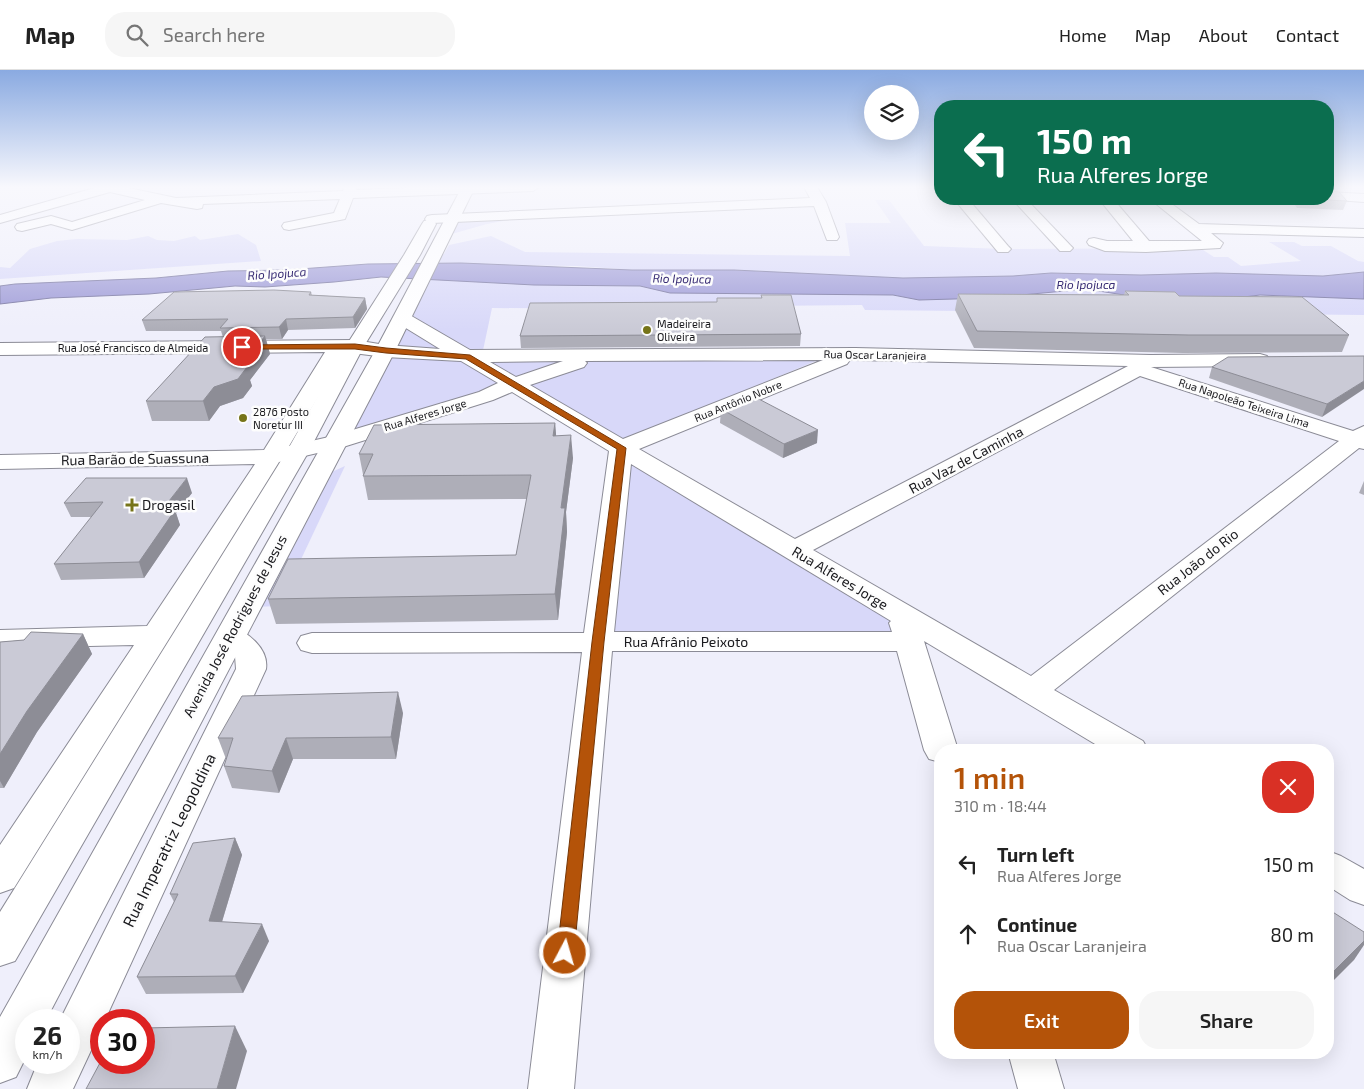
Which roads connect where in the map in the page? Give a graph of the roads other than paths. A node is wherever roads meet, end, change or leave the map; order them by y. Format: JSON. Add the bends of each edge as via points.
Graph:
{"nodes":[{"id":1,"x":424,"y":235,"type":"edge"},
{"id":2,"x":444,"y":235,"type":"edge"},
{"id":3,"x":991,"y":235,"type":"edge"},
{"id":4,"x":1053,"y":235,"type":"edge"},
{"id":5,"x":1136,"y":235,"type":"edge"},
{"id":6,"x":1205,"y":235,"type":"edge"},
{"id":7,"x":1094,"y":242,"type":"dead end"},
{"id":8,"x":1146,"y":247,"type":"junction"},
{"id":9,"x":1066,"y":248,"type":"dead end"},
{"id":10,"x":1003,"y":249,"type":"dead end"},
{"id":11,"x":402,"y":318,"type":"junction"},
{"id":12,"x":359,"y":348,"type":"junction"},
{"id":13,"x":0,"y":349,"type":"edge"},
{"id":14,"x":855,"y":354,"type":"junction"},
{"id":15,"x":600,"y":355,"type":"junction"},
{"id":16,"x":468,"y":356,"type":"junction"},
{"id":17,"x":1277,"y":360,"type":"edge"},
{"id":18,"x":1145,"y":365,"type":"junction"},
{"id":19,"x":514,"y":384,"type":"junction"},
{"id":20,"x":486,"y":396,"type":"junction"},
{"id":21,"x":550,"y":405,"type":"junction"},
{"id":22,"x":1361,"y":438,"type":"edge"},
{"id":23,"x":335,"y":442,"type":"junction"},
{"id":24,"x":622,"y":448,"type":"junction"},
{"id":25,"x":284,"y":454,"type":"junction"},
{"id":26,"x":0,"y":462,"type":"edge"},
{"id":27,"x":793,"y":550,"type":"junction"},
{"id":28,"x":905,"y":627,"type":"junction"},
{"id":29,"x":155,"y":635,"type":"junction"},
{"id":30,"x":230,"y":636,"type":"junction"},
{"id":31,"x":0,"y":639,"type":"edge"},
{"id":32,"x":598,"y":642,"type":"junction"},
{"id":33,"x":312,"y":643,"type":"dead end"},
{"id":34,"x":1032,"y":691,"type":"junction"},
{"id":35,"x":939,"y":744,"type":"edge"},
{"id":36,"x":1120,"y":744,"type":"edge"},
{"id":37,"x":1334,"y":871,"type":"edge"},
{"id":38,"x":0,"y":876,"type":"edge"},
{"id":39,"x":1364,"y":889,"type":"edge"},
{"id":40,"x":0,"y":948,"type":"edge"},
{"id":41,"x":80,"y":1026,"type":"edge"},
{"id":42,"x":1032,"y":1059,"type":"edge"},
{"id":43,"x":0,"y":1061,"type":"edge"},
{"id":44,"x":57,"y":1074,"type":"edge"},
{"id":45,"x":50,"y":1089,"type":"edge"},
{"id":46,"x":551,"y":1089,"type":"edge"},
{"id":47,"x":1041,"y":1089,"type":"edge"}],
"edges":[{"from":1,"to":12,"type":"street","name":"Avenida José Rodrigues de Jesus"},
{"from":2,"to":11,"type":"street","name":"Avenida José Rodrigues de Jesus"},
{"from":3,"to":10,"type":"street"},
{"from":4,"to":9,"type":"street"},
{"from":5,"to":8,"type":"street"},
{"from":6,"to":8,"type":"street","via":[[1215,245]]},
{"from":7,"to":8,"type":"street","via":[[1105,246]]},
{"from":11,"to":12,"type":"street","name":"Avenida José Rodrigues de Jesus"},
{"from":11,"to":16,"type":"street","name":"Rua Alferes Jorge"},
{"from":12,"to":13,"type":"street","name":"Rua José Francisco de Almeida"},
{"from":12,"to":16,"type":"street","name":"Rua Oscar Laranjeira"},
{"from":12,"to":23,"type":"street","name":"Avenida José Rodrigues de Jesus"},
{"from":12,"to":25,"type":"street","name":"Avenida José Rodrigues de Jesus"},
{"from":14,"to":15,"type":"street","name":"Rua Oscar Laranjeira"},
{"from":14,"to":18,"type":"street","name":"Rua Oscar Laranjeira"},
{"from":14,"to":24,"type":"street","name":"Rua Antônio Nobre"},
{"from":15,"to":16,"type":"street","name":"Rua Oscar Laranjeira"},
{"from":15,"to":19,"type":"street","name":"Rua Alferes Jorge"},
{"from":16,"to":19,"type":"street","name":"Rua Alferes Jorge"},
{"from":17,"to":18,"type":"street","name":"Rua Oscar Laranjeira"},
{"from":18,"to":22,"type":"street","name":"Rua Napoleão Teixeira Lima"},
{"from":18,"to":27,"type":"street","name":"Rua Vaz de Caminha"},
{"from":19,"to":20,"type":"street","name":"Rua Alferes Jorge"},
{"from":19,"to":21,"type":"street","name":"Rua Alferes Jorge"},
{"from":20,"to":21,"type":"street","name":"Rua Alferes Jorge"},
{"from":20,"to":23,"type":"street","name":"Rua Alferes Jorge"},
{"from":21,"to":24,"type":"street","name":"Rua Alferes Jorge"},
{"from":22,"to":34,"type":"street","name":"Rua João do Rio"},
{"from":23,"to":25,"type":"street","name":"Rua Alferes Jorge"},
{"from":23,"to":30,"type":"street","name":"Avenida José Rodrigues de Jesus"},
{"from":24,"to":27,"type":"street","name":"Rua Alferes Jorge"},
{"from":24,"to":32,"type":"street"},
{"from":25,"to":26,"type":"street","name":"Rua Barão de Suassuna"},
{"from":25,"to":29,"type":"street","name":"Avenida José Rodrigues de Jesus"},
{"from":25,"to":40,"type":"street","name":"Avenida José Rodrigues de Jesus"},
{"from":27,"to":28,"type":"street","name":"Rua Alferes Jorge"},
{"from":28,"to":32,"type":"street","name":"Rua Afrânio Peixoto"},
{"from":28,"to":34,"type":"street","name":"Rua Alferes Jorge"},
{"from":28,"to":35,"type":"street"},
{"from":29,"to":31,"type":"street"},
{"from":29,"to":38,"type":"street","name":"Avenida José Rodrigues de Jesus"},
{"from":30,"to":41,"type":"street","name":"Rua Imperatriz Leopoldina","via":[[250,653],[253,664]]},
{"from":30,"to":43,"type":"street","name":"Avenida José Rodrigues de Jesus"},
{"from":32,"to":33,"type":"street","name":"Rua Afrânio Peixoto"},
{"from":32,"to":46,"type":"street"},
{"from":34,"to":36,"type":"street","name":"Rua Alferes Jorge"},
{"from":37,"to":39,"type":"street"},
{"from":42,"to":47,"type":"street"},
{"from":44,"to":45,"type":"street"}]}
